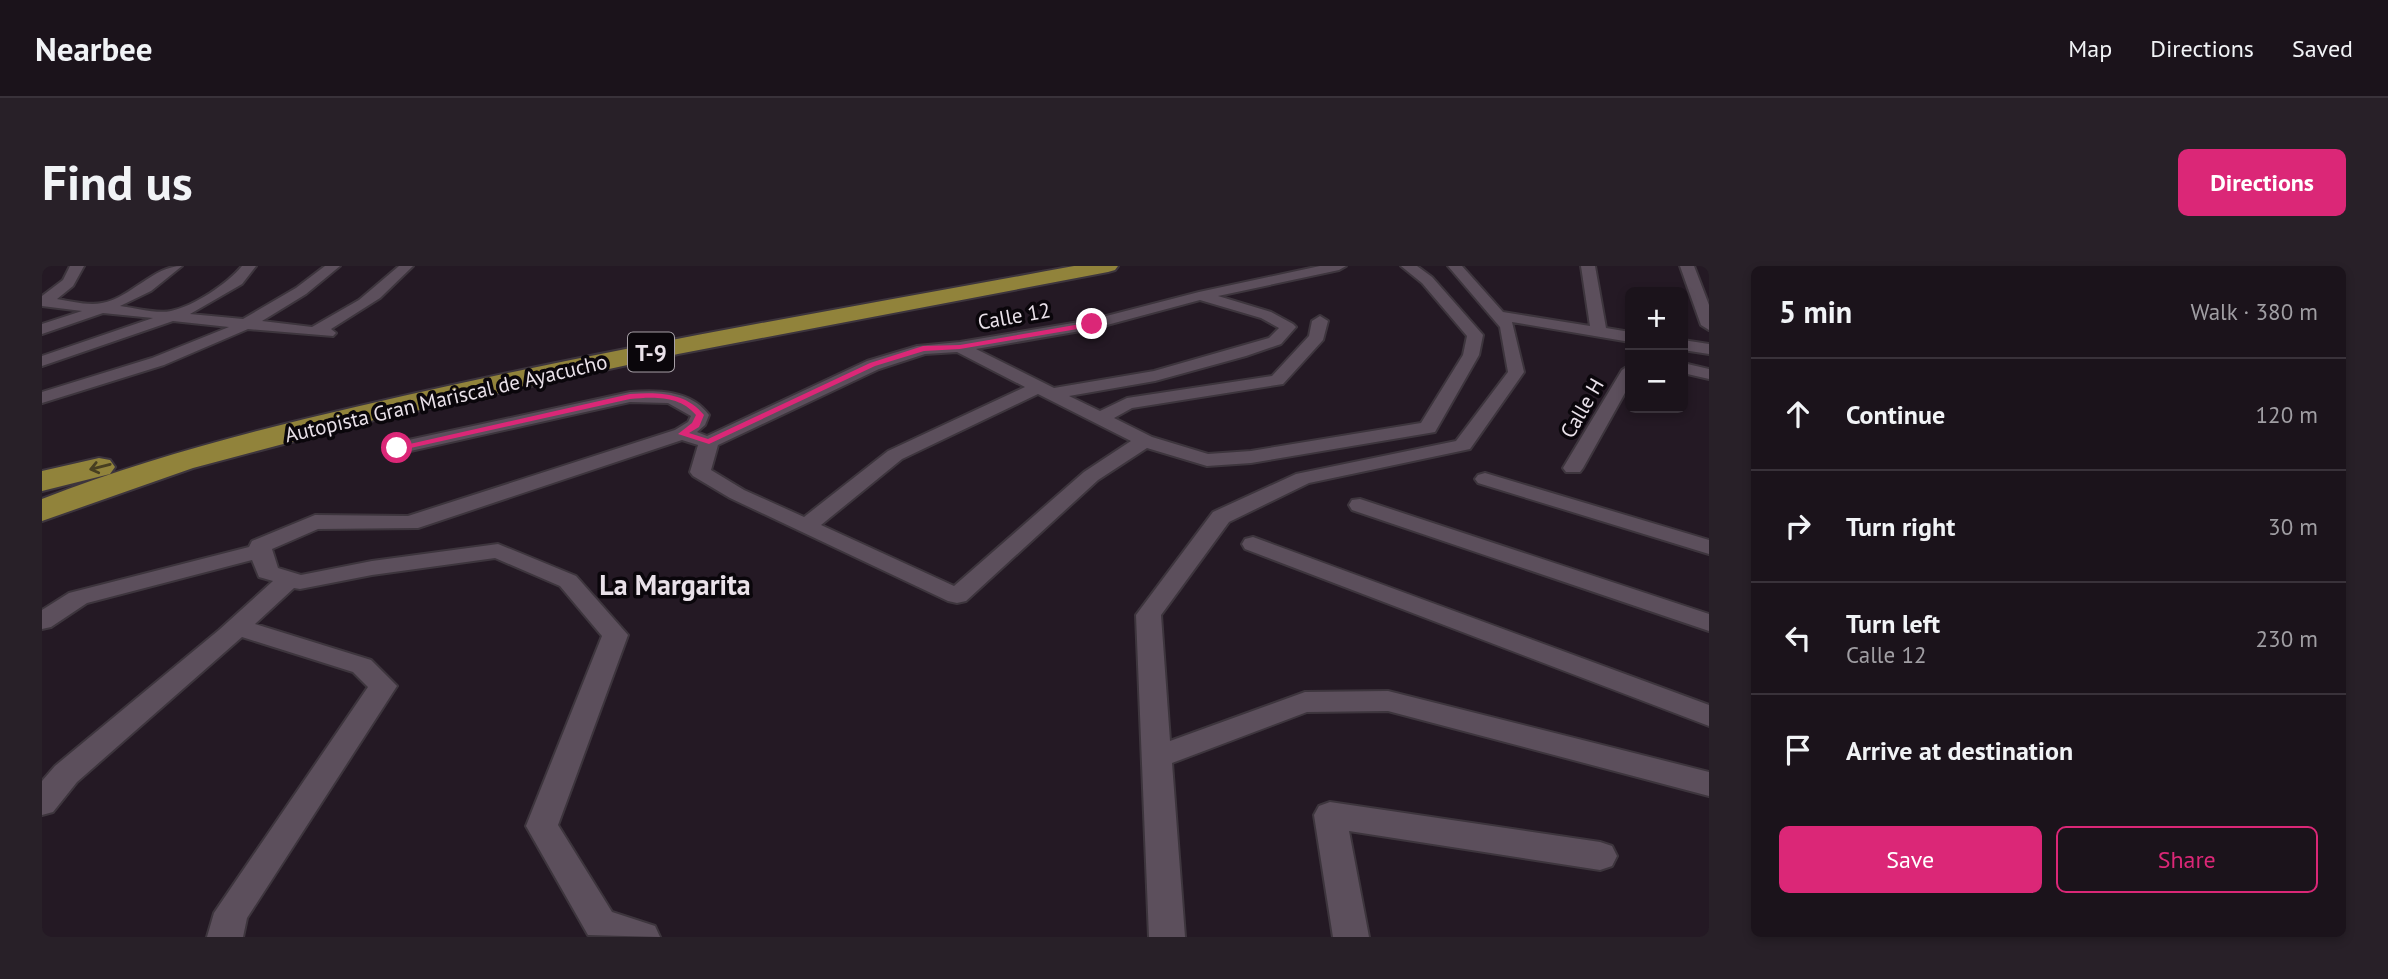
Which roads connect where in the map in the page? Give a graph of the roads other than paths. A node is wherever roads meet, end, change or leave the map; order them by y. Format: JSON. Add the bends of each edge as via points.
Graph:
{"nodes":[{"id":1,"x":77,"y":266,"type":"edge"},
{"id":2,"x":175,"y":266,"type":"edge"},
{"id":3,"x":249,"y":266,"type":"edge"},
{"id":4,"x":333,"y":266,"type":"edge"},
{"id":5,"x":406,"y":266,"type":"edge"},
{"id":6,"x":1067,"y":266,"type":"edge"},
{"id":7,"x":1108,"y":266,"type":"edge"},
{"id":8,"x":1339,"y":266,"type":"edge"},
{"id":9,"x":1408,"y":266,"type":"edge"},
{"id":10,"x":1455,"y":266,"type":"edge"},
{"id":11,"x":1588,"y":266,"type":"edge"},
{"id":12,"x":1687,"y":266,"type":"edge"},
{"id":13,"x":1199,"y":296,"type":"junction"},
{"id":14,"x":42,"y":302,"type":"edge"},
{"id":15,"x":104,"y":308,"type":"junction"},
{"id":16,"x":172,"y":315,"type":"junction"},
{"id":17,"x":1503,"y":320,"type":"junction"},
{"id":18,"x":1320,"y":321,"type":"dead end"},
{"id":19,"x":251,"y":324,"type":"junction"},
{"id":20,"x":1709,"y":325,"type":"edge"},
{"id":21,"x":42,"y":329,"type":"edge"},
{"id":22,"x":1599,"y":331,"type":"junction"},
{"id":23,"x":1625,"y":336,"type":"edge"},
{"id":24,"x":1625,"y":344,"type":"edge"},
{"id":25,"x":1688,"y":346,"type":"edge"},
{"id":26,"x":960,"y":347,"type":"junction"},
{"id":27,"x":1709,"y":349,"type":"edge"},
{"id":28,"x":42,"y":360,"type":"edge"},
{"id":29,"x":1688,"y":369,"type":"edge"},
{"id":30,"x":1709,"y":374,"type":"edge"},
{"id":31,"x":1625,"y":379,"type":"edge"},
{"id":32,"x":1047,"y":390,"type":"junction"},
{"id":33,"x":42,"y":398,"type":"edge"},
{"id":34,"x":1101,"y":418,"type":"junction"},
{"id":35,"x":682,"y":434,"type":"junction"},
{"id":36,"x":1145,"y":441,"type":"junction"},
{"id":37,"x":709,"y":442,"type":"junction"},
{"id":38,"x":397,"y":448,"type":"dead end"},
{"id":39,"x":194,"y":451,"type":"junction"},
{"id":40,"x":1573,"y":468,"type":"dead end"},
{"id":41,"x":1485,"y":479,"type":"dead end"},
{"id":42,"x":42,"y":481,"type":"edge"},
{"id":43,"x":1360,"y":505,"type":"dead end"},
{"id":44,"x":42,"y":511,"type":"edge"},
{"id":45,"x":807,"y":525,"type":"junction"},
{"id":46,"x":1253,"y":544,"type":"dead end"},
{"id":47,"x":1709,"y":547,"type":"edge"},
{"id":48,"x":261,"y":551,"type":"junction"},
{"id":49,"x":289,"y":579,"type":"junction"},
{"id":50,"x":42,"y":621,"type":"edge"},
{"id":51,"x":1709,"y":622,"type":"edge"},
{"id":52,"x":237,"y":627,"type":"junction"},
{"id":53,"x":1709,"y":716,"type":"edge"},
{"id":54,"x":1157,"y":757,"type":"junction"},
{"id":55,"x":1709,"y":784,"type":"edge"},
{"id":56,"x":42,"y":803,"type":"edge"},
{"id":57,"x":1600,"y":856,"type":"dead end"},
{"id":58,"x":225,"y":937,"type":"edge"},
{"id":59,"x":642,"y":937,"type":"edge"},
{"id":60,"x":1167,"y":937,"type":"edge"},
{"id":61,"x":1351,"y":937,"type":"edge"}],
"edges":[{"from":1,"to":14,"type":"street","via":[[64,287]]},
{"from":2,"to":15,"type":"street","via":[[148,289]]},
{"from":3,"to":16,"type":"street","via":[[228,288]]},
{"from":4,"to":19,"type":"street","via":[[307,289]]},
{"from":5,"to":19,"type":"street","via":[[389,285],[321,332]]},
{"from":6,"to":39,"type":"highway","name":"Autopista Gran Mariscal de Ayacucho","number":"T-9","via":[[518,370]]},
{"from":7,"to":39,"type":"highway","name":"Autopista Gran Mariscal de Ayacucho","number":"T-9","via":[[496,383]]},
{"from":8,"to":13,"type":"street","name":"Calle 12"},
{"from":9,"to":36,"type":"street","via":[[1427,279],[1475,335],[1471,355],[1428,428],[1207,460]]},
{"from":10,"to":17,"type":"street"},
{"from":11,"to":22,"type":"street"},
{"from":12,"to":20,"type":"street"},
{"from":13,"to":26,"type":"street","name":"Calle 12","via":[[1092,324]]},
{"from":13,"to":32,"type":"street","via":[[1266,315],[1288,327],[1275,341],[1155,376]]},
{"from":14,"to":15,"type":"street"},
{"from":15,"to":16,"type":"street"},
{"from":15,"to":21,"type":"street"},
{"from":16,"to":19,"type":"street"},
{"from":16,"to":28,"type":"street"},
{"from":17,"to":22,"type":"street"},
{"from":17,"to":24,"type":"street"},
{"from":17,"to":54,"type":"street","via":[[1516,372],[1463,445],[1303,478],[1222,517],[1148,615]]},
{"from":18,"to":34,"type":"street","via":[[1317,337],[1277,380],[1127,403]]},
{"from":19,"to":33,"type":"street","via":[[182,353]]},
{"from":22,"to":23,"type":"street"},
{"from":25,"to":27,"type":"street"},
{"from":26,"to":32,"type":"street"},
{"from":26,"to":37,"type":"street","name":"Calle 12","via":[[923,349],[873,365]]},
{"from":29,"to":30,"type":"street"},
{"from":31,"to":40,"type":"street","name":"Calle H"},
{"from":32,"to":34,"type":"street"},
{"from":32,"to":45,"type":"street","via":[[895,455]]},
{"from":34,"to":36,"type":"street"},
{"from":35,"to":37,"type":"street"},
{"from":35,"to":38,"type":"street","via":[[696,425],[700,415],[691,404],[649,395]]},
{"from":35,"to":48,"type":"street","via":[[410,523],[315,522],[260,546]]},
{"from":36,"to":45,"type":"street","via":[[1091,477],[957,596]]},
{"from":37,"to":45,"type":"street","via":[[700,472]]},
{"from":39,"to":42,"type":"highway","one_way":true},
{"from":39,"to":44,"type":"highway"},
{"from":41,"to":47,"type":"street"},
{"from":43,"to":51,"type":"street"},
{"from":46,"to":53,"type":"street"},
{"from":48,"to":49,"type":"street","via":[[267,572]]},
{"from":48,"to":50,"type":"street","via":[[78,598]]},
{"from":49,"to":52,"type":"street"},
{"from":49,"to":59,"type":"street","via":[[300,582],[498,551],[568,581],[615,635],[542,826],[600,924]]},
{"from":52,"to":56,"type":"street","via":[[66,774]]},
{"from":52,"to":58,"type":"street","via":[[362,666],[383,686],[231,913]]},
{"from":54,"to":55,"type":"street","via":[[1305,702],[1388,701]]},
{"from":54,"to":60,"type":"street"},
{"from":57,"to":61,"type":"street","via":[[1330,815]]}]}
